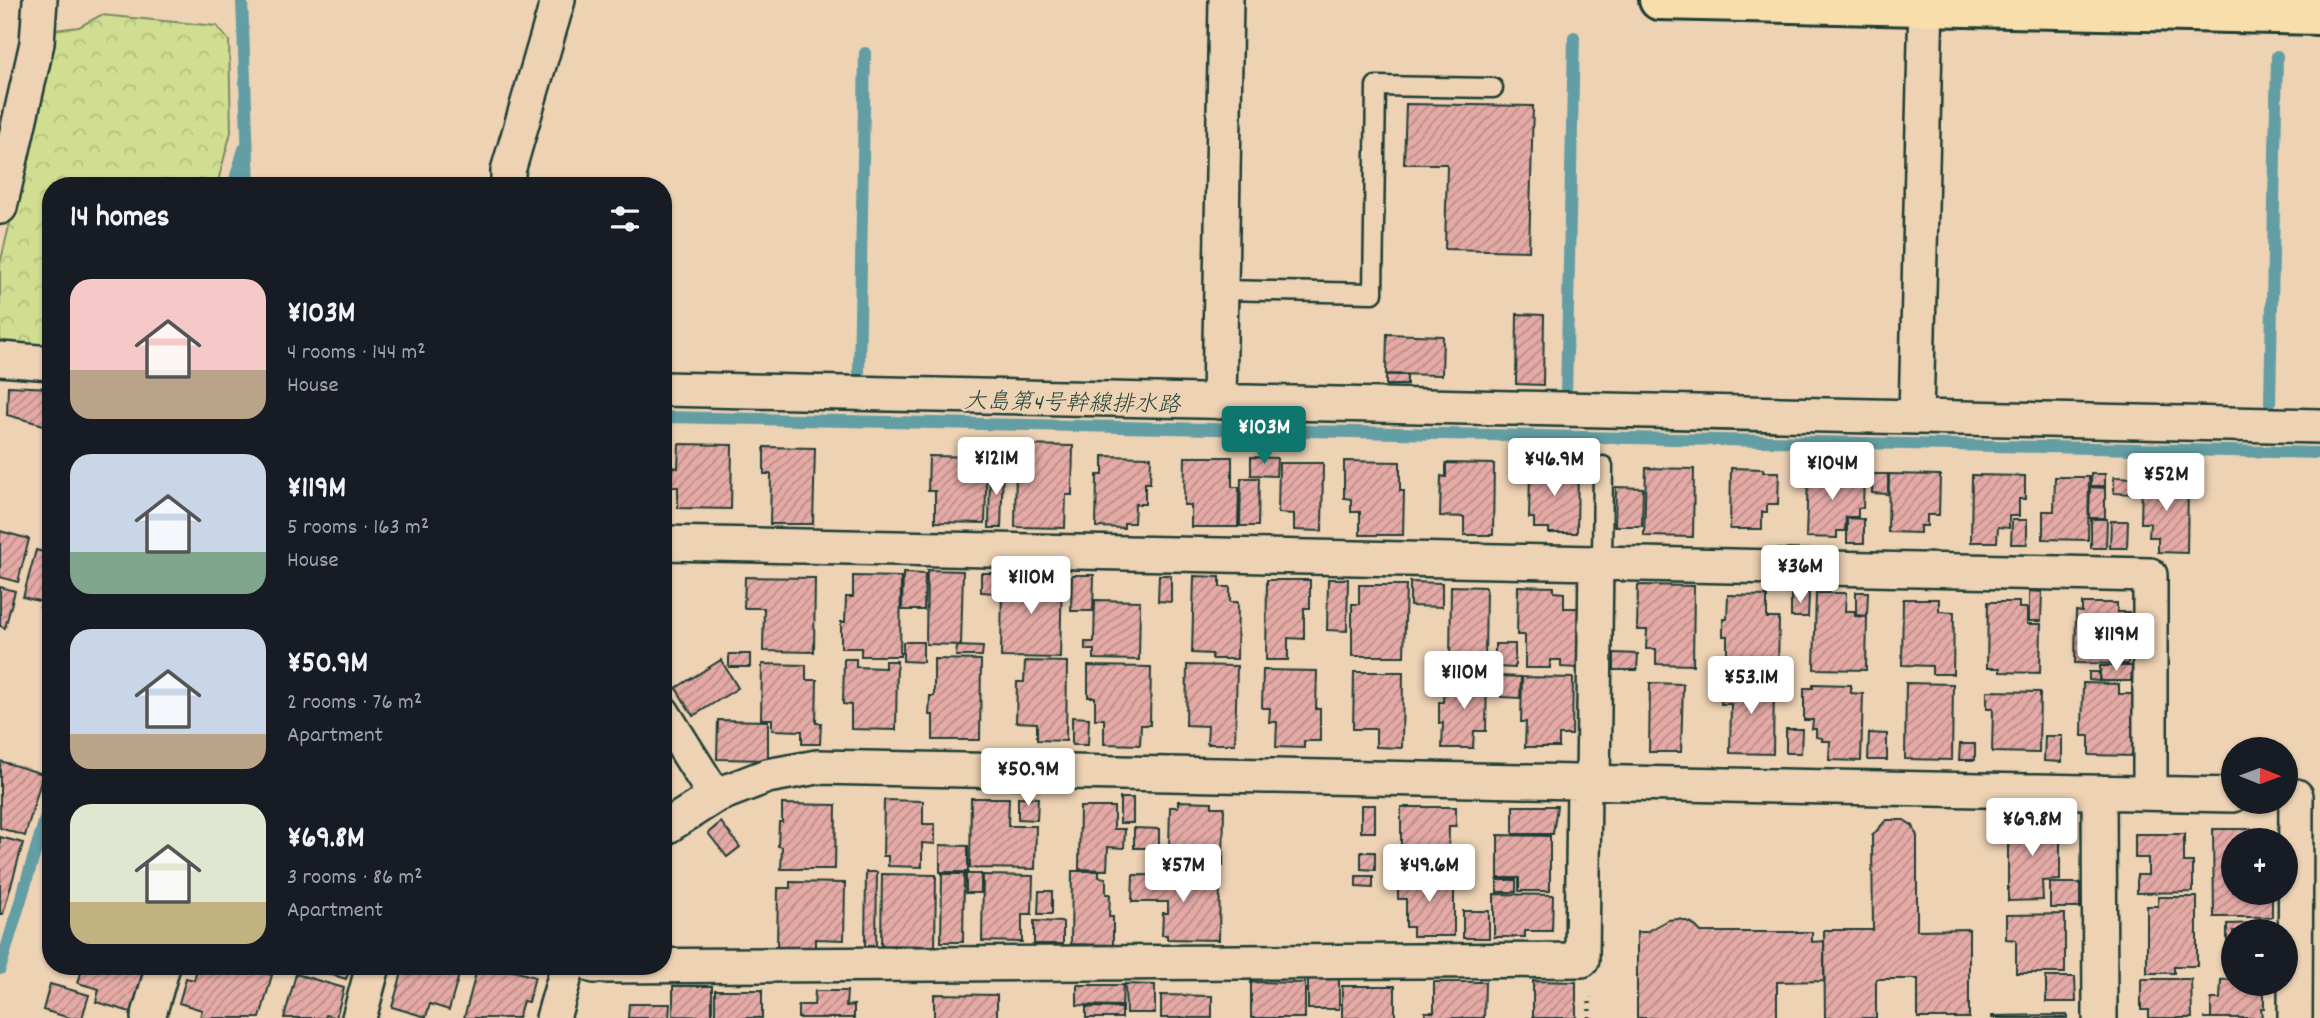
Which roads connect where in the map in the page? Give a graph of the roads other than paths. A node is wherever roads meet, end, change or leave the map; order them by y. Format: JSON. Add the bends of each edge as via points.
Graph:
{"nodes":[{"id":1,"x":40,"y":0,"type":"edge"},
{"id":2,"x":558,"y":0,"type":"edge"},
{"id":3,"x":1226,"y":0,"type":"edge"},
{"id":4,"x":1660,"y":0,"type":"edge"},
{"id":5,"x":1926,"y":3,"type":"edge"},
{"id":6,"x":2320,"y":15,"type":"edge"},
{"id":7,"x":1493,"y":88,"type":"dead end"},
{"id":8,"x":508,"y":177,"type":"edge"},
{"id":9,"x":0,"y":207,"type":"edge"},
{"id":10,"x":1221,"y":290,"type":"junction"},
{"id":11,"x":0,"y":359,"type":"edge"},
{"id":12,"x":42,"y":362,"type":"edge"},
{"id":13,"x":672,"y":389,"type":"edge"},
{"id":14,"x":1219,"y":402,"type":"junction"},
{"id":15,"x":1916,"y":417,"type":"junction"},
{"id":16,"x":2320,"y":426,"type":"edge"},
{"id":17,"x":1603,"y":466,"type":"dead end"},
{"id":18,"x":672,"y":543,"type":"edge"},
{"id":19,"x":1599,"y":563,"type":"junction"},
{"id":20,"x":672,"y":727,"type":"edge"},
{"id":21,"x":1588,"y":782,"type":"junction"},
{"id":22,"x":2099,"y":792,"type":"junction"},
{"id":23,"x":2150,"y":793,"type":"junction"},
{"id":24,"x":2221,"y":794,"type":"edge"},
{"id":25,"x":715,"y":796,"type":"junction"},
{"id":26,"x":2300,"y":796,"type":"edge"},
{"id":27,"x":672,"y":823,"type":"edge"},
{"id":28,"x":672,"y":966,"type":"edge"},
{"id":29,"x":160,"y":975,"type":"edge"},
{"id":30,"x":371,"y":975,"type":"edge"},
{"id":31,"x":565,"y":975,"type":"edge"},
{"id":32,"x":148,"y":1018,"type":"edge"},
{"id":33,"x":359,"y":1018,"type":"edge"},
{"id":34,"x":553,"y":1018,"type":"edge"},
{"id":35,"x":2101,"y":1018,"type":"edge"},
{"id":36,"x":2295,"y":1018,"type":"edge"}],
"edges":[{"from":1,"to":9,"type":"street","via":[[37,43]]},
{"from":2,"to":8,"type":"street"},
{"from":3,"to":10,"type":"street"},
{"from":4,"to":5,"type":"main road"},
{"from":5,"to":6,"type":"main road"},
{"from":5,"to":15,"type":"street"},
{"from":7,"to":10,"type":"lane","via":[[1376,86],[1373,293]]},
{"from":10,"to":14,"type":"street"},
{"from":11,"to":12,"type":"street"},
{"from":13,"to":14,"type":"street"},
{"from":14,"to":15,"type":"street"},
{"from":15,"to":16,"type":"street"},
{"from":17,"to":19,"type":"lane"},
{"from":18,"to":19,"type":"street"},
{"from":19,"to":21,"type":"street"},
{"from":19,"to":23,"type":"street","via":[[2150,575]]},
{"from":20,"to":25,"type":"street"},
{"from":21,"to":22,"type":"street"},
{"from":21,"to":25,"type":"street","via":[[817,767],[767,776]]},
{"from":21,"to":28,"type":"street","via":[[1582,960]]},
{"from":22,"to":23,"type":"street"},
{"from":22,"to":35,"type":"street"},
{"from":23,"to":24,"type":"street"},
{"from":25,"to":27,"type":"street"},
{"from":26,"to":36,"type":"street"},
{"from":29,"to":32,"type":"street"},
{"from":30,"to":33,"type":"street"},
{"from":31,"to":34,"type":"street"}]}
